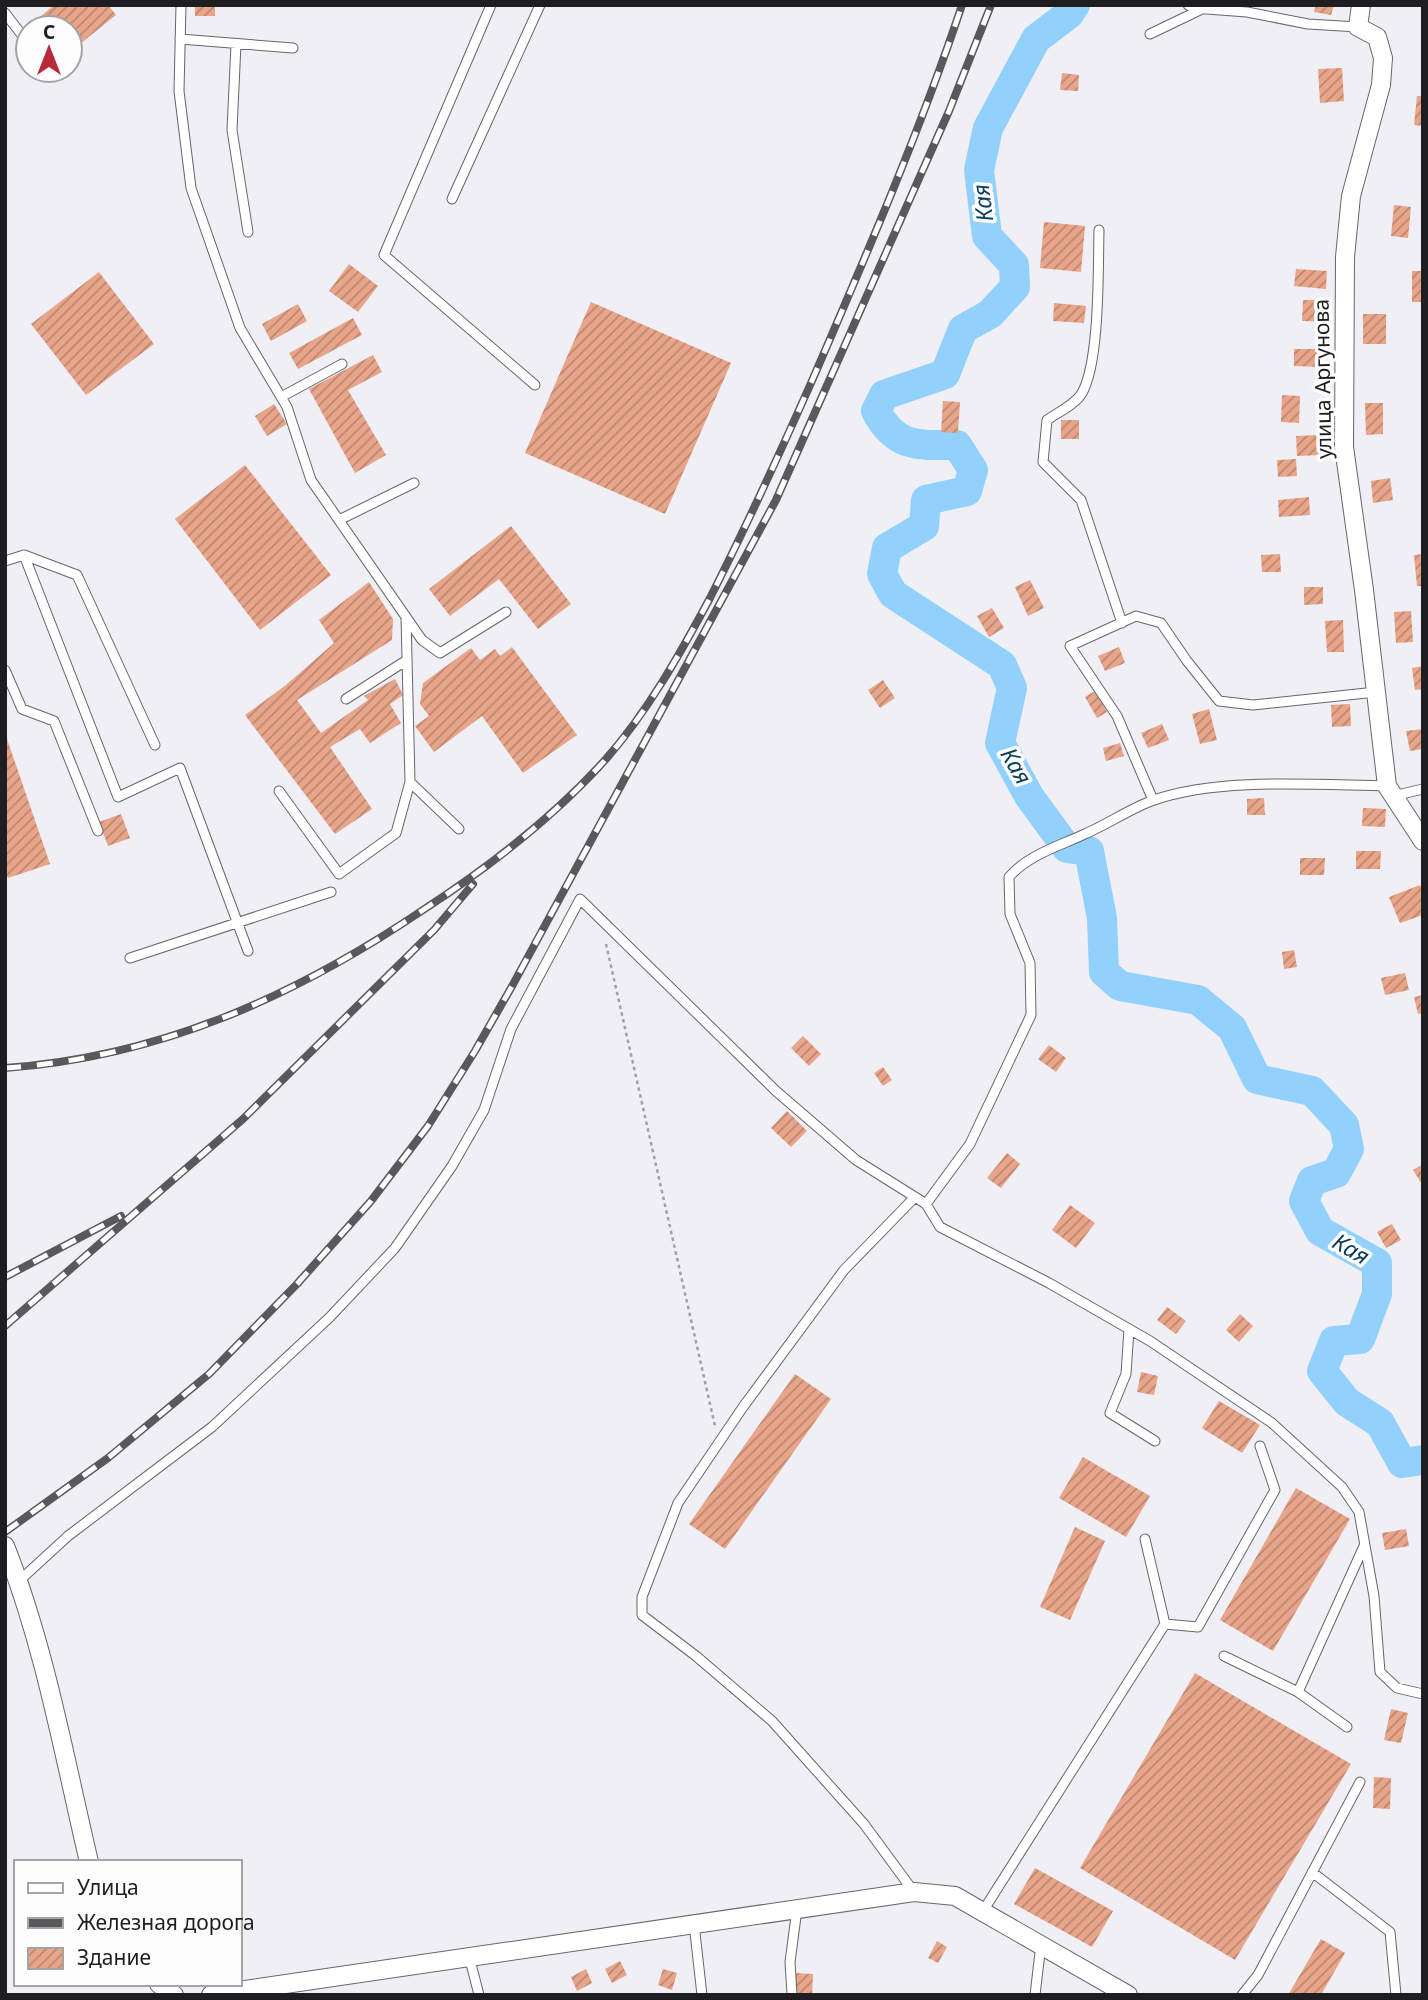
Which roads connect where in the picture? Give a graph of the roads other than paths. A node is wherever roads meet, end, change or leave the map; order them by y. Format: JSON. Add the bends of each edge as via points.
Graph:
{"nodes":[{"id":1,"x":180,"y":5,"type":"edge"},
{"id":2,"x":491,"y":5,"type":"edge"},
{"id":3,"x":540,"y":5,"type":"edge"},
{"id":4,"x":1188,"y":5,"type":"edge"},
{"id":5,"x":1360,"y":5,"type":"edge"},
{"id":6,"x":1203,"y":8,"type":"junction"},
{"id":7,"x":1357,"y":27,"type":"junction"},
{"id":8,"x":1150,"y":34,"type":"dead end"},
{"id":9,"x":180,"y":39,"type":"junction"},
{"id":10,"x":236,"y":44,"type":"junction"},
{"id":11,"x":293,"y":48,"type":"dead end"},
{"id":12,"x":452,"y":199,"type":"dead end"},
{"id":13,"x":1099,"y":230,"type":"dead end"},
{"id":14,"x":248,"y":232,"type":"dead end"},
{"id":15,"x":342,"y":364,"type":"dead end"},
{"id":16,"x":535,"y":385,"type":"dead end"},
{"id":17,"x":282,"y":397,"type":"junction"},
{"id":18,"x":414,"y":483,"type":"dead end"},
{"id":19,"x":339,"y":520,"type":"junction"},
{"id":20,"x":24,"y":555,"type":"junction"},
{"id":21,"x":5,"y":561,"type":"edge"},
{"id":22,"x":506,"y":612,"type":"dead end"},
{"id":23,"x":406,"y":617,"type":"junction"},
{"id":24,"x":1122,"y":623,"type":"junction"},
{"id":25,"x":407,"y":660,"type":"junction"},
{"id":26,"x":5,"y":670,"type":"edge"},
{"id":27,"x":1376,"y":692,"type":"junction"},
{"id":28,"x":346,"y":699,"type":"dead end"},
{"id":29,"x":155,"y":745,"type":"dead end"},
{"id":30,"x":410,"y":782,"type":"junction"},
{"id":31,"x":1423,"y":789,"type":"edge"},
{"id":32,"x":279,"y":791,"type":"dead end"},
{"id":33,"x":1390,"y":791,"type":"junction"},
{"id":34,"x":1153,"y":800,"type":"junction"},
{"id":35,"x":458,"y":829,"type":"dead end"},
{"id":36,"x":98,"y":831,"type":"dead end"},
{"id":37,"x":1423,"y":841,"type":"edge"},
{"id":38,"x":331,"y":892,"type":"dead end"},
{"id":39,"x":237,"y":923,"type":"junction"},
{"id":40,"x":248,"y":951,"type":"dead end"},
{"id":41,"x":130,"y":958,"type":"dead end"},
{"id":42,"x":915,"y":1197,"type":"junction"},
{"id":43,"x":926,"y":1204,"type":"junction"},
{"id":44,"x":1129,"y":1329,"type":"junction"},
{"id":45,"x":1155,"y":1441,"type":"dead end"},
{"id":46,"x":1260,"y":1446,"type":"dead end"},
{"id":47,"x":1145,"y":1539,"type":"dead end"},
{"id":48,"x":1365,"y":1545,"type":"junction"},
{"id":49,"x":5,"y":1546,"type":"edge"},
{"id":50,"x":19,"y":1581,"type":"junction"},
{"id":51,"x":1165,"y":1624,"type":"junction"},
{"id":52,"x":1224,"y":1656,"type":"dead end"},
{"id":53,"x":1298,"y":1692,"type":"junction"},
{"id":54,"x":1423,"y":1694,"type":"edge"},
{"id":55,"x":1347,"y":1727,"type":"dead end"},
{"id":56,"x":1360,"y":1782,"type":"dead end"},
{"id":57,"x":89,"y":1860,"type":"edge"},
{"id":58,"x":1312,"y":1872,"type":"junction"},
{"id":59,"x":914,"y":1892,"type":"junction"},
{"id":60,"x":797,"y":1909,"type":"junction"},
{"id":61,"x":983,"y":1911,"type":"junction"},
{"id":62,"x":694,"y":1924,"type":"junction"},
{"id":63,"x":1041,"y":1944,"type":"junction"},
{"id":64,"x":468,"y":1956,"type":"junction"},
{"id":65,"x":211,"y":1995,"type":"edge"},
{"id":66,"x":479,"y":1995,"type":"edge"},
{"id":67,"x":702,"y":1995,"type":"edge"},
{"id":68,"x":792,"y":1995,"type":"edge"},
{"id":69,"x":1035,"y":1995,"type":"edge"},
{"id":70,"x":1128,"y":1995,"type":"edge"},
{"id":71,"x":1242,"y":1995,"type":"edge"},
{"id":72,"x":1396,"y":1995,"type":"edge"}],
"edges":[{"from":1,"to":9,"type":"lane"},
{"from":2,"to":16,"type":"lane","via":[[384,255]]},
{"from":3,"to":12,"type":"lane"},
{"from":4,"to":6,"type":"lane"},
{"from":5,"to":7,"type":"street"},
{"from":6,"to":7,"type":"lane"},
{"from":6,"to":8,"type":"lane"},
{"from":7,"to":27,"type":"street","name":"улица Аргунова","via":[[1377,37],[1383,58],[1381,85],[1351,196],[1345,257],[1344,447]]},
{"from":9,"to":10,"type":"lane"},
{"from":9,"to":17,"type":"lane","via":[[179,91],[191,188],[240,328]]},
{"from":10,"to":11,"type":"lane"},
{"from":10,"to":14,"type":"lane","via":[[232,130]]},
{"from":13,"to":24,"type":"lane","via":[[1092,363],[1081,395],[1047,420],[1043,463],[1081,500]]},
{"from":15,"to":17,"type":"lane"},
{"from":17,"to":19,"type":"lane","via":[[311,480]]},
{"from":18,"to":19,"type":"lane"},
{"from":19,"to":23,"type":"lane"},
{"from":20,"to":21,"type":"lane"},
{"from":20,"to":29,"type":"lane","via":[[77,575]]},
{"from":20,"to":39,"type":"lane","via":[[118,797],[180,768]]},
{"from":22,"to":23,"type":"lane","via":[[440,653],[422,640]]},
{"from":23,"to":25,"type":"lane"},
{"from":24,"to":27,"type":"lane","via":[[1136,617],[1161,623],[1219,701],[1253,705]]},
{"from":24,"to":34,"type":"lane","via":[[1070,646],[1117,716]]},
{"from":25,"to":28,"type":"lane"},
{"from":25,"to":30,"type":"lane"},
{"from":26,"to":36,"type":"lane","via":[[22,709],[54,721]]},
{"from":27,"to":33,"type":"street","name":"улица Аргунова"},
{"from":30,"to":32,"type":"lane","via":[[396,833],[339,874]]},
{"from":30,"to":35,"type":"lane"},
{"from":31,"to":33,"type":"lane"},
{"from":33,"to":34,"type":"lane","via":[[1277,785],[1205,788]]},
{"from":33,"to":37,"type":"street","name":"улица Аргунова"},
{"from":34,"to":43,"type":"lane","via":[[1021,863],[1009,877],[1010,914],[1030,963],[1031,1015],[970,1144]]},
{"from":38,"to":39,"type":"lane"},
{"from":39,"to":40,"type":"lane"},
{"from":39,"to":41,"type":"lane"},
{"from":42,"to":43,"type":"lane"},
{"from":42,"to":50,"type":"lane","via":[[856,1160],[776,1091],[580,899],[512,1029],[484,1110],[452,1166],[394,1248],[330,1317],[212,1427],[68,1536]]},
{"from":42,"to":59,"type":"lane","via":[[844,1270],[678,1503],[642,1597],[642,1615],[772,1721],[864,1824]]},
{"from":43,"to":44,"type":"lane","via":[[940,1227]]},
{"from":44,"to":45,"type":"lane","via":[[1126,1374],[1110,1413]]},
{"from":44,"to":48,"type":"lane","via":[[1272,1423],[1342,1487],[1359,1512]]},
{"from":46,"to":51,"type":"lane","via":[[1275,1490],[1198,1627]]},
{"from":47,"to":51,"type":"lane"},
{"from":48,"to":53,"type":"lane"},
{"from":48,"to":54,"type":"lane","via":[[1380,1672],[1396,1688]]},
{"from":49,"to":50,"type":"street"},
{"from":50,"to":57,"type":"street"},
{"from":51,"to":61,"type":"lane"},
{"from":52,"to":53,"type":"lane"},
{"from":53,"to":55,"type":"lane"},
{"from":56,"to":58,"type":"lane"},
{"from":58,"to":71,"type":"lane","via":[[1258,1975]]},
{"from":58,"to":72,"type":"lane","via":[[1390,1932]]},
{"from":59,"to":60,"type":"street"},
{"from":59,"to":61,"type":"street","via":[[954,1896]]},
{"from":60,"to":62,"type":"street"},
{"from":60,"to":68,"type":"lane","via":[[790,1962]]},
{"from":61,"to":63,"type":"street"},
{"from":62,"to":64,"type":"street"},
{"from":62,"to":67,"type":"lane"},
{"from":63,"to":69,"type":"lane"},
{"from":63,"to":70,"type":"street"},
{"from":64,"to":65,"type":"street"},
{"from":64,"to":66,"type":"lane"}]}
